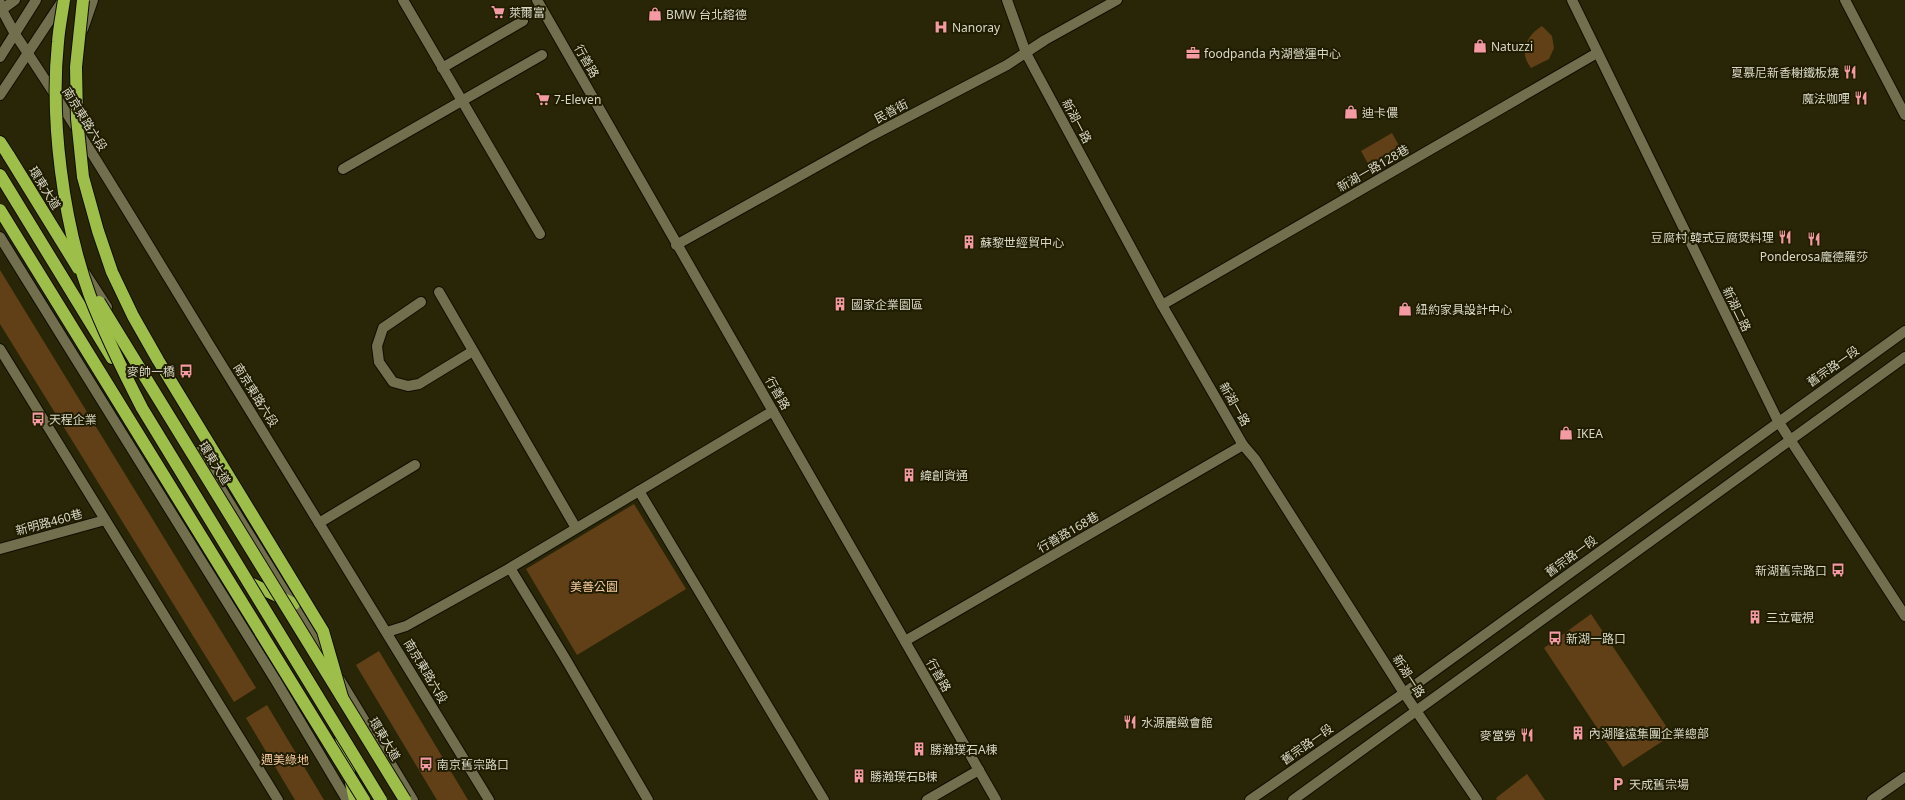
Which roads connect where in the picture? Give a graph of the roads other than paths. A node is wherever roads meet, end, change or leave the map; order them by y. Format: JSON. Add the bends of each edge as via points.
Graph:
{"nodes":[{"id":1,"x":15,"y":0,"type":"edge"},
{"id":2,"x":36,"y":0,"type":"edge"},
{"id":3,"x":64,"y":0,"type":"edge"},
{"id":4,"x":84,"y":0,"type":"edge"},
{"id":5,"x":93,"y":0,"type":"edge"},
{"id":6,"x":403,"y":0,"type":"edge"},
{"id":7,"x":537,"y":0,"type":"edge"},
{"id":8,"x":1007,"y":0,"type":"edge"},
{"id":9,"x":1117,"y":0,"type":"edge"},
{"id":10,"x":1572,"y":0,"type":"edge"},
{"id":11,"x":1845,"y":0,"type":"edge"},
{"id":12,"x":0,"y":8,"type":"edge"},
{"id":13,"x":523,"y":21,"type":"dead end"},
{"id":14,"x":15,"y":34,"type":"junction"},
{"id":15,"x":28,"y":53,"type":"junction"},
{"id":16,"x":1026,"y":53,"type":"junction"},
{"id":17,"x":1597,"y":53,"type":"junction"},
{"id":18,"x":542,"y":55,"type":"dead end"},
{"id":19,"x":0,"y":57,"type":"edge"},
{"id":20,"x":442,"y":68,"type":"junction"},
{"id":21,"x":0,"y":95,"type":"edge"},
{"id":22,"x":462,"y":102,"type":"junction"},
{"id":23,"x":1905,"y":115,"type":"edge"},
{"id":24,"x":0,"y":137,"type":"edge"},
{"id":25,"x":0,"y":142,"type":"edge"},
{"id":26,"x":85,"y":144,"type":"junction"},
{"id":27,"x":343,"y":169,"type":"dead end"},
{"id":28,"x":0,"y":175,"type":"edge"},
{"id":29,"x":0,"y":210,"type":"edge"},
{"id":30,"x":540,"y":234,"type":"dead end"},
{"id":31,"x":0,"y":237,"type":"edge"},
{"id":32,"x":676,"y":245,"type":"junction"},
{"id":33,"x":439,"y":292,"type":"dead end"},
{"id":34,"x":421,"y":302,"type":"dead end"},
{"id":35,"x":1162,"y":306,"type":"junction"},
{"id":36,"x":1905,"y":331,"type":"edge"},
{"id":37,"x":0,"y":349,"type":"edge"},
{"id":38,"x":473,"y":351,"type":"junction"},
{"id":39,"x":1905,"y":357,"type":"edge"},
{"id":40,"x":773,"y":411,"type":"junction"},
{"id":41,"x":1778,"y":421,"type":"junction"},
{"id":42,"x":1789,"y":439,"type":"junction"},
{"id":43,"x":1243,"y":445,"type":"junction"},
{"id":44,"x":415,"y":465,"type":"dead end"},
{"id":45,"x":638,"y":491,"type":"junction"},
{"id":46,"x":105,"y":520,"type":"junction"},
{"id":47,"x":318,"y":523,"type":"junction"},
{"id":48,"x":576,"y":528,"type":"junction"},
{"id":49,"x":0,"y":549,"type":"edge"},
{"id":50,"x":510,"y":568,"type":"junction"},
{"id":51,"x":250,"y":583,"type":"junction"},
{"id":52,"x":294,"y":604,"type":"junction"},
{"id":53,"x":1905,"y":616,"type":"edge"},
{"id":54,"x":387,"y":632,"type":"junction"},
{"id":55,"x":905,"y":641,"type":"junction"},
{"id":56,"x":1404,"y":693,"type":"junction"},
{"id":57,"x":342,"y":697,"type":"junction"},
{"id":58,"x":1416,"y":712,"type":"junction"},
{"id":59,"x":340,"y":732,"type":"junction"},
{"id":60,"x":979,"y":770,"type":"junction"},
{"id":61,"x":1905,"y":778,"type":"edge"},
{"id":62,"x":278,"y":800,"type":"edge"},
{"id":63,"x":347,"y":800,"type":"edge"},
{"id":64,"x":355,"y":800,"type":"edge"},
{"id":65,"x":364,"y":800,"type":"edge"},
{"id":66,"x":382,"y":800,"type":"edge"},
{"id":67,"x":405,"y":800,"type":"edge"},
{"id":68,"x":413,"y":800,"type":"edge"},
{"id":69,"x":489,"y":800,"type":"edge"},
{"id":70,"x":648,"y":800,"type":"edge"},
{"id":71,"x":824,"y":800,"type":"edge"},
{"id":72,"x":927,"y":800,"type":"edge"},
{"id":73,"x":996,"y":800,"type":"edge"},
{"id":74,"x":1250,"y":800,"type":"edge"},
{"id":75,"x":1293,"y":800,"type":"edge"},
{"id":76,"x":1477,"y":800,"type":"edge"},
{"id":77,"x":1872,"y":800,"type":"edge"}],
"edges":[{"from":1,"to":12,"type":"street"},
{"from":2,"to":14,"type":"street"},
{"from":3,"to":15,"type":"street"},
{"from":3,"to":66,"type":"highway","bridge":true,"via":[[57,65],[58,138],[64,187],[73,239],[110,346],[142,408]]},
{"from":4,"to":57,"type":"highway","bridge":true,"via":[[76,67],[76,119],[83,178],[112,272],[158,360],[323,631]]},
{"from":5,"to":26,"type":"street","via":[[82,30],[77,69],[78,104]]},
{"from":6,"to":20,"type":"street"},
{"from":7,"to":32,"type":"street","name":"行善路"},
{"from":8,"to":16,"type":"street","name":"新湖一路"},
{"from":9,"to":16,"type":"street","name":"民善街"},
{"from":10,"to":17,"type":"street","name":"新湖二路"},
{"from":11,"to":23,"type":"street"},
{"from":12,"to":14,"type":"street","name":"南京東路六段"},
{"from":13,"to":20,"type":"street"},
{"from":14,"to":15,"type":"street","name":"南京東路六段"},
{"from":14,"to":19,"type":"street"},
{"from":15,"to":21,"type":"street"},
{"from":15,"to":26,"type":"street","name":"南京東路六段"},
{"from":16,"to":32,"type":"street","name":"民善街"},
{"from":16,"to":35,"type":"street","name":"新湖一路"},
{"from":17,"to":35,"type":"street","name":"新湖一路128巷"},
{"from":17,"to":41,"type":"street","name":"新湖二路"},
{"from":18,"to":22,"type":"street"},
{"from":20,"to":22,"type":"street"},
{"from":22,"to":27,"type":"street"},
{"from":22,"to":30,"type":"street"},
{"from":24,"to":52,"type":"street"},
{"from":25,"to":57,"type":"highway","name":"環東大道","bridge":true},
{"from":26,"to":47,"type":"street","name":"南京東路六段"},
{"from":28,"to":51,"type":"highway"},
{"from":29,"to":65,"type":"highway","bridge":true},
{"from":31,"to":63,"type":"street"},
{"from":32,"to":40,"type":"street","name":"行善路"},
{"from":33,"to":38,"type":"street"},
{"from":34,"to":38,"type":"street","via":[[383,328],[378,346],[379,362],[392,382],[408,386],[419,384]]},
{"from":35,"to":43,"type":"street","name":"新湖一路"},
{"from":36,"to":41,"type":"street","name":"舊宗路一段"},
{"from":37,"to":46,"type":"street"},
{"from":38,"to":48,"type":"street"},
{"from":39,"to":42,"type":"street"},
{"from":40,"to":45,"type":"street"},
{"from":40,"to":55,"type":"street","name":"行善路"},
{"from":41,"to":42,"type":"street","name":"新湖二路"},
{"from":41,"to":56,"type":"street","name":"舊宗路一段"},
{"from":42,"to":53,"type":"street","name":"新湖二路"},
{"from":42,"to":58,"type":"street"},
{"from":43,"to":55,"type":"street","name":"行善路168巷"},
{"from":43,"to":56,"type":"street","name":"新湖一路"},
{"from":44,"to":47,"type":"street"},
{"from":45,"to":48,"type":"street"},
{"from":45,"to":71,"type":"street"},
{"from":46,"to":49,"type":"street","name":"新明路460巷"},
{"from":46,"to":62,"type":"street"},
{"from":47,"to":54,"type":"street","name":"南京東路六段"},
{"from":48,"to":50,"type":"street"},
{"from":50,"to":54,"type":"street","via":[[406,626]]},
{"from":50,"to":70,"type":"street","via":[[566,658]]},
{"from":51,"to":52,"type":"highway"},
{"from":51,"to":59,"type":"highway"},
{"from":52,"to":68,"type":"street"},
{"from":54,"to":69,"type":"street","name":"南京東路六段"},
{"from":55,"to":60,"type":"street","name":"行善路"},
{"from":56,"to":58,"type":"street","name":"新湖一路"},
{"from":56,"to":74,"type":"street","name":"舊宗路一段"},
{"from":57,"to":67,"type":"highway","name":"環東大道","bridge":true},
{"from":58,"to":75,"type":"street"},
{"from":58,"to":76,"type":"street","name":"新湖一路"},
{"from":59,"to":64,"type":"highway"},
{"from":59,"to":66,"type":"highway"},
{"from":60,"to":72,"type":"street"},
{"from":60,"to":73,"type":"street","name":"行善路"},
{"from":61,"to":77,"type":"street"}]}
